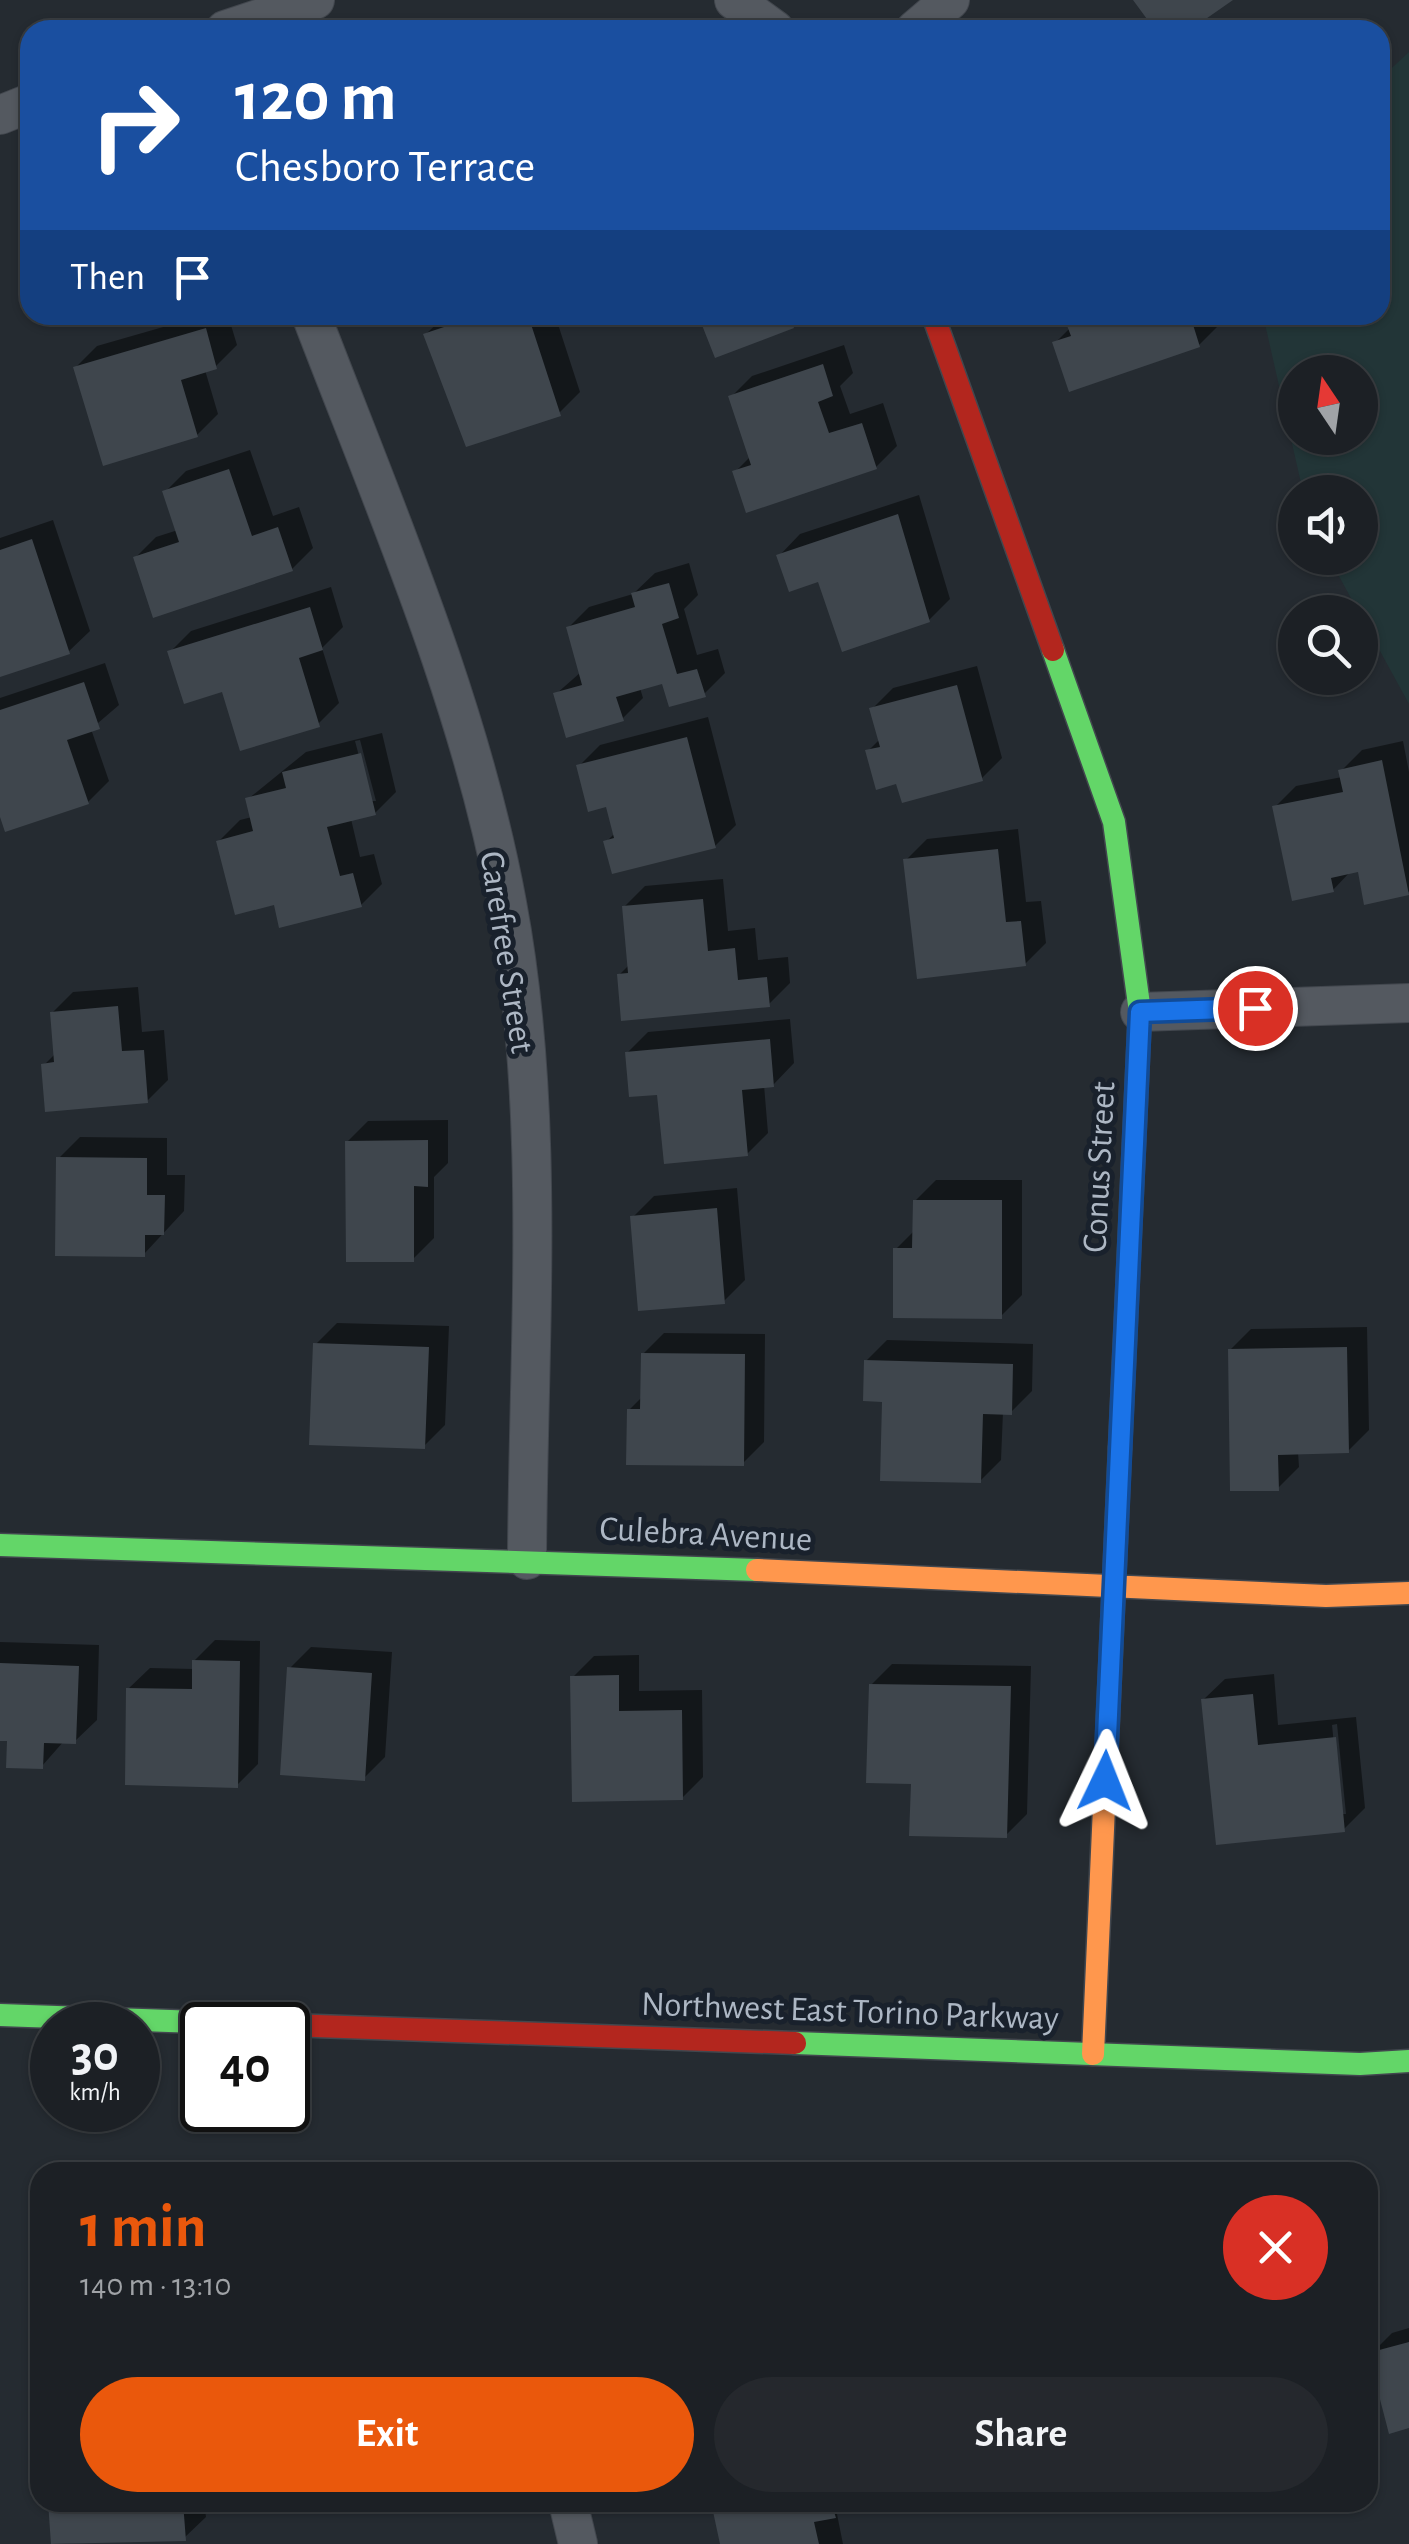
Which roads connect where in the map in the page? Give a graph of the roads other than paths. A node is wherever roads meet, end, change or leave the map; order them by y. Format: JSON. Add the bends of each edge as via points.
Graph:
{"nodes":[{"id":1,"x":315,"y":0,"type":"edge"},
{"id":2,"x":734,"y":0,"type":"edge"},
{"id":3,"x":950,"y":0,"type":"edge"},
{"id":4,"x":255,"y":20,"type":"edge"},
{"id":5,"x":761,"y":20,"type":"edge"},
{"id":6,"x":927,"y":20,"type":"edge"},
{"id":7,"x":315,"y":325,"type":"edge"},
{"id":8,"x":937,"y":325,"type":"edge"},
{"id":9,"x":1409,"y":1003,"type":"edge"},
{"id":10,"x":1140,"y":1012,"type":"junction"},
{"id":11,"x":0,"y":1545,"type":"edge"},
{"id":12,"x":526,"y":1560,"type":"junction"},
{"id":13,"x":1114,"y":1586,"type":"junction"},
{"id":14,"x":1409,"y":1593,"type":"edge"},
{"id":15,"x":0,"y":2015,"type":"edge"},
{"id":16,"x":180,"y":2021,"type":"edge"},
{"id":17,"x":310,"y":2026,"type":"edge"},
{"id":18,"x":1093,"y":2054,"type":"junction"},
{"id":19,"x":1409,"y":2061,"type":"edge"},
{"id":20,"x":570,"y":2512,"type":"edge"},
{"id":21,"x":578,"y":2544,"type":"edge"}],
"edges":[{"from":1,"to":4,"type":"street"},
{"from":2,"to":5,"type":"street"},
{"from":3,"to":6,"type":"street"},
{"from":7,"to":12,"type":"street","name":"Carefree Street","via":[[446,671],[507,902],[530,1092]]},
{"from":8,"to":10,"type":"street","name":"Conus Street","via":[[1114,822]]},
{"from":9,"to":10,"type":"street"},
{"from":10,"to":13,"type":"street","name":"Conus Street"},
{"from":11,"to":12,"type":"street","name":"Culebra Avenue"},
{"from":12,"to":13,"type":"street","name":"Culebra Avenue"},
{"from":13,"to":14,"type":"street","name":"Culebra Avenue"},
{"from":13,"to":18,"type":"street","name":"Conus Street"},
{"from":15,"to":16,"type":"street","name":"Northwest East Torino Parkway"},
{"from":17,"to":18,"type":"street","name":"Northwest East Torino Parkway"},
{"from":18,"to":19,"type":"street","name":"Northwest East Torino Parkway"},
{"from":20,"to":21,"type":"street"}]}
